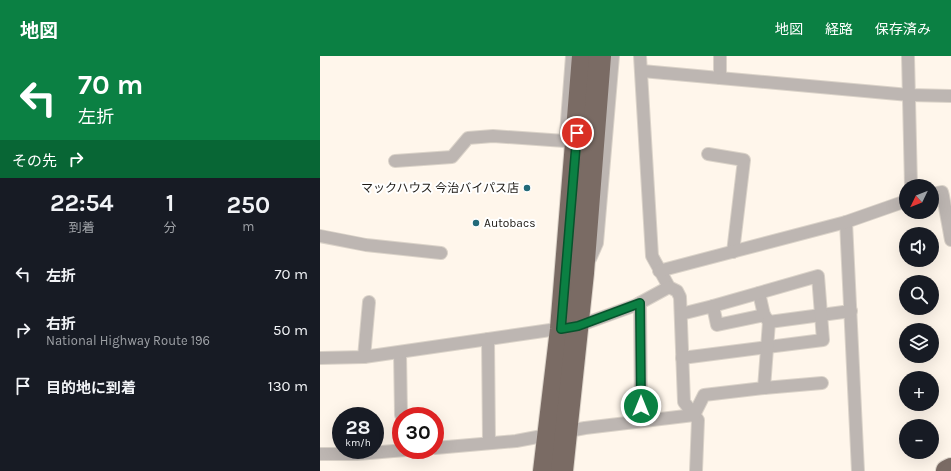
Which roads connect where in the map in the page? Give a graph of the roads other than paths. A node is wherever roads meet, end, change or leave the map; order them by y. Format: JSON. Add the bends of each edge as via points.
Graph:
{"nodes":[{"id":1,"x":572,"y":56,"type":"edge"},
{"id":2,"x":583,"y":56,"type":"edge"},
{"id":3,"x":600,"y":56,"type":"edge"},
{"id":4,"x":613,"y":56,"type":"edge"},
{"id":5,"x":640,"y":56,"type":"edge"},
{"id":6,"x":720,"y":56,"type":"edge"},
{"id":7,"x":908,"y":56,"type":"edge"},
{"id":8,"x":642,"y":71,"type":"junction"},
{"id":9,"x":720,"y":78,"type":"junction"},
{"id":10,"x":589,"y":86,"type":"junction"},
{"id":11,"x":909,"y":95,"type":"junction"},
{"id":12,"x":951,"y":96,"type":"edge"},
{"id":13,"x":565,"y":141,"type":"junction"},
{"id":14,"x":708,"y":154,"type":"dead end"},
{"id":15,"x":395,"y":161,"type":"dead end"},
{"id":16,"x":911,"y":179,"type":"edge"},
{"id":17,"x":939,"y":193,"type":"edge"},
{"id":18,"x":899,"y":203,"type":"edge"},
{"id":19,"x":846,"y":222,"type":"junction"},
{"id":20,"x":320,"y":236,"type":"edge"},
{"id":21,"x":951,"y":240,"type":"edge"},
{"id":22,"x":733,"y":252,"type":"junction"},
{"id":23,"x":441,"y":253,"type":"dead end"},
{"id":24,"x":659,"y":271,"type":"junction"},
{"id":25,"x":575,"y":272,"type":"junction"},
{"id":26,"x":669,"y":287,"type":"junction"},
{"id":27,"x":759,"y":293,"type":"junction"},
{"id":28,"x":369,"y":302,"type":"dead end"},
{"id":29,"x":640,"y":303,"type":"junction"},
{"id":30,"x":712,"y":306,"type":"junction"},
{"id":31,"x":851,"y":311,"type":"junction"},
{"id":32,"x":681,"y":314,"type":"junction"},
{"id":33,"x":820,"y":315,"type":"junction"},
{"id":34,"x":767,"y":318,"type":"junction"},
{"id":35,"x":570,"y":327,"type":"junction"},
{"id":36,"x":488,"y":339,"type":"junction"},
{"id":37,"x":767,"y":348,"type":"junction"},
{"id":38,"x":400,"y":352,"type":"junction"},
{"id":39,"x":364,"y":357,"type":"junction"},
{"id":40,"x":320,"y":358,"type":"edge"},
{"id":41,"x":682,"y":358,"type":"junction"},
{"id":42,"x":822,"y":383,"type":"dead end"},
{"id":43,"x":764,"y":388,"type":"junction"},
{"id":44,"x":401,"y":407,"type":"edge"},
{"id":45,"x":694,"y":414,"type":"junction"},
{"id":46,"x":641,"y":421,"type":"junction"},
{"id":47,"x":557,"y":434,"type":"junction"},
{"id":48,"x":489,"y":443,"type":"junction"},
{"id":49,"x":444,"y":447,"type":"edge"},
{"id":50,"x":392,"y":451,"type":"edge"},
{"id":51,"x":320,"y":454,"type":"edge"},
{"id":52,"x":951,"y":470,"type":"edge"},
{"id":53,"x":544,"y":471,"type":"edge"},
{"id":54,"x":562,"y":471,"type":"edge"},
{"id":55,"x":696,"y":471,"type":"edge"},
{"id":56,"x":858,"y":471,"type":"edge"},
{"id":57,"x":947,"y":471,"type":"edge"}],
"edges":[{"from":1,"to":13,"type":"street"},
{"from":2,"to":10,"type":"highway"},
{"from":3,"to":10,"type":"highway"},
{"from":4,"to":25,"type":"street","via":[[597,243]]},
{"from":5,"to":8,"type":"street"},
{"from":6,"to":9,"type":"street"},
{"from":7,"to":11,"type":"street"},
{"from":8,"to":9,"type":"street"},
{"from":8,"to":24,"type":"street","via":[[652,256]]},
{"from":9,"to":11,"type":"street"},
{"from":10,"to":25,"type":"highway"},
{"from":11,"to":12,"type":"street"},
{"from":11,"to":16,"type":"street"},
{"from":13,"to":15,"type":"street","via":[[493,136],[468,138],[452,157]]},
{"from":13,"to":25,"type":"street","via":[[558,238]]},
{"from":14,"to":22,"type":"street","via":[[744,160]]},
{"from":17,"to":21,"type":"street","via":[[942,192]]},
{"from":18,"to":19,"type":"street"},
{"from":19,"to":22,"type":"street"},
{"from":19,"to":31,"type":"street"},
{"from":20,"to":23,"type":"street","via":[[366,245]]},
{"from":22,"to":24,"type":"street"},
{"from":24,"to":26,"type":"street"},
{"from":25,"to":35,"type":"highway"},
{"from":26,"to":29,"type":"street"},
{"from":26,"to":32,"type":"street","via":[[680,297]]},
{"from":27,"to":30,"type":"street"},
{"from":27,"to":33,"type":"street","via":[[818,276]]},
{"from":27,"to":34,"type":"street"},
{"from":28,"to":39,"type":"street"},
{"from":29,"to":35,"type":"street"},
{"from":29,"to":46,"type":"street"},
{"from":30,"to":32,"type":"street"},
{"from":30,"to":34,"type":"street","via":[[717,325]]},
{"from":31,"to":33,"type":"street"},
{"from":31,"to":56,"type":"street"},
{"from":32,"to":41,"type":"street"},
{"from":33,"to":34,"type":"street"},
{"from":33,"to":37,"type":"street","via":[[823,340]]},
{"from":34,"to":37,"type":"street"},
{"from":35,"to":36,"type":"street"},
{"from":35,"to":47,"type":"highway"},
{"from":36,"to":38,"type":"street"},
{"from":36,"to":48,"type":"street"},
{"from":37,"to":41,"type":"street"},
{"from":37,"to":43,"type":"street"},
{"from":38,"to":39,"type":"street"},
{"from":38,"to":44,"type":"street"},
{"from":39,"to":40,"type":"street"},
{"from":41,"to":45,"type":"street","via":[[684,402]]},
{"from":42,"to":43,"type":"street"},
{"from":43,"to":45,"type":"street","via":[[704,395]]},
{"from":45,"to":46,"type":"street"},
{"from":45,"to":55,"type":"street","via":[[698,420]]},
{"from":46,"to":47,"type":"street"},
{"from":47,"to":48,"type":"street"},
{"from":47,"to":53,"type":"highway"},
{"from":47,"to":54,"type":"highway"},
{"from":48,"to":49,"type":"street"},
{"from":50,"to":51,"type":"street"},
{"from":52,"to":57,"type":"highway"}]}
